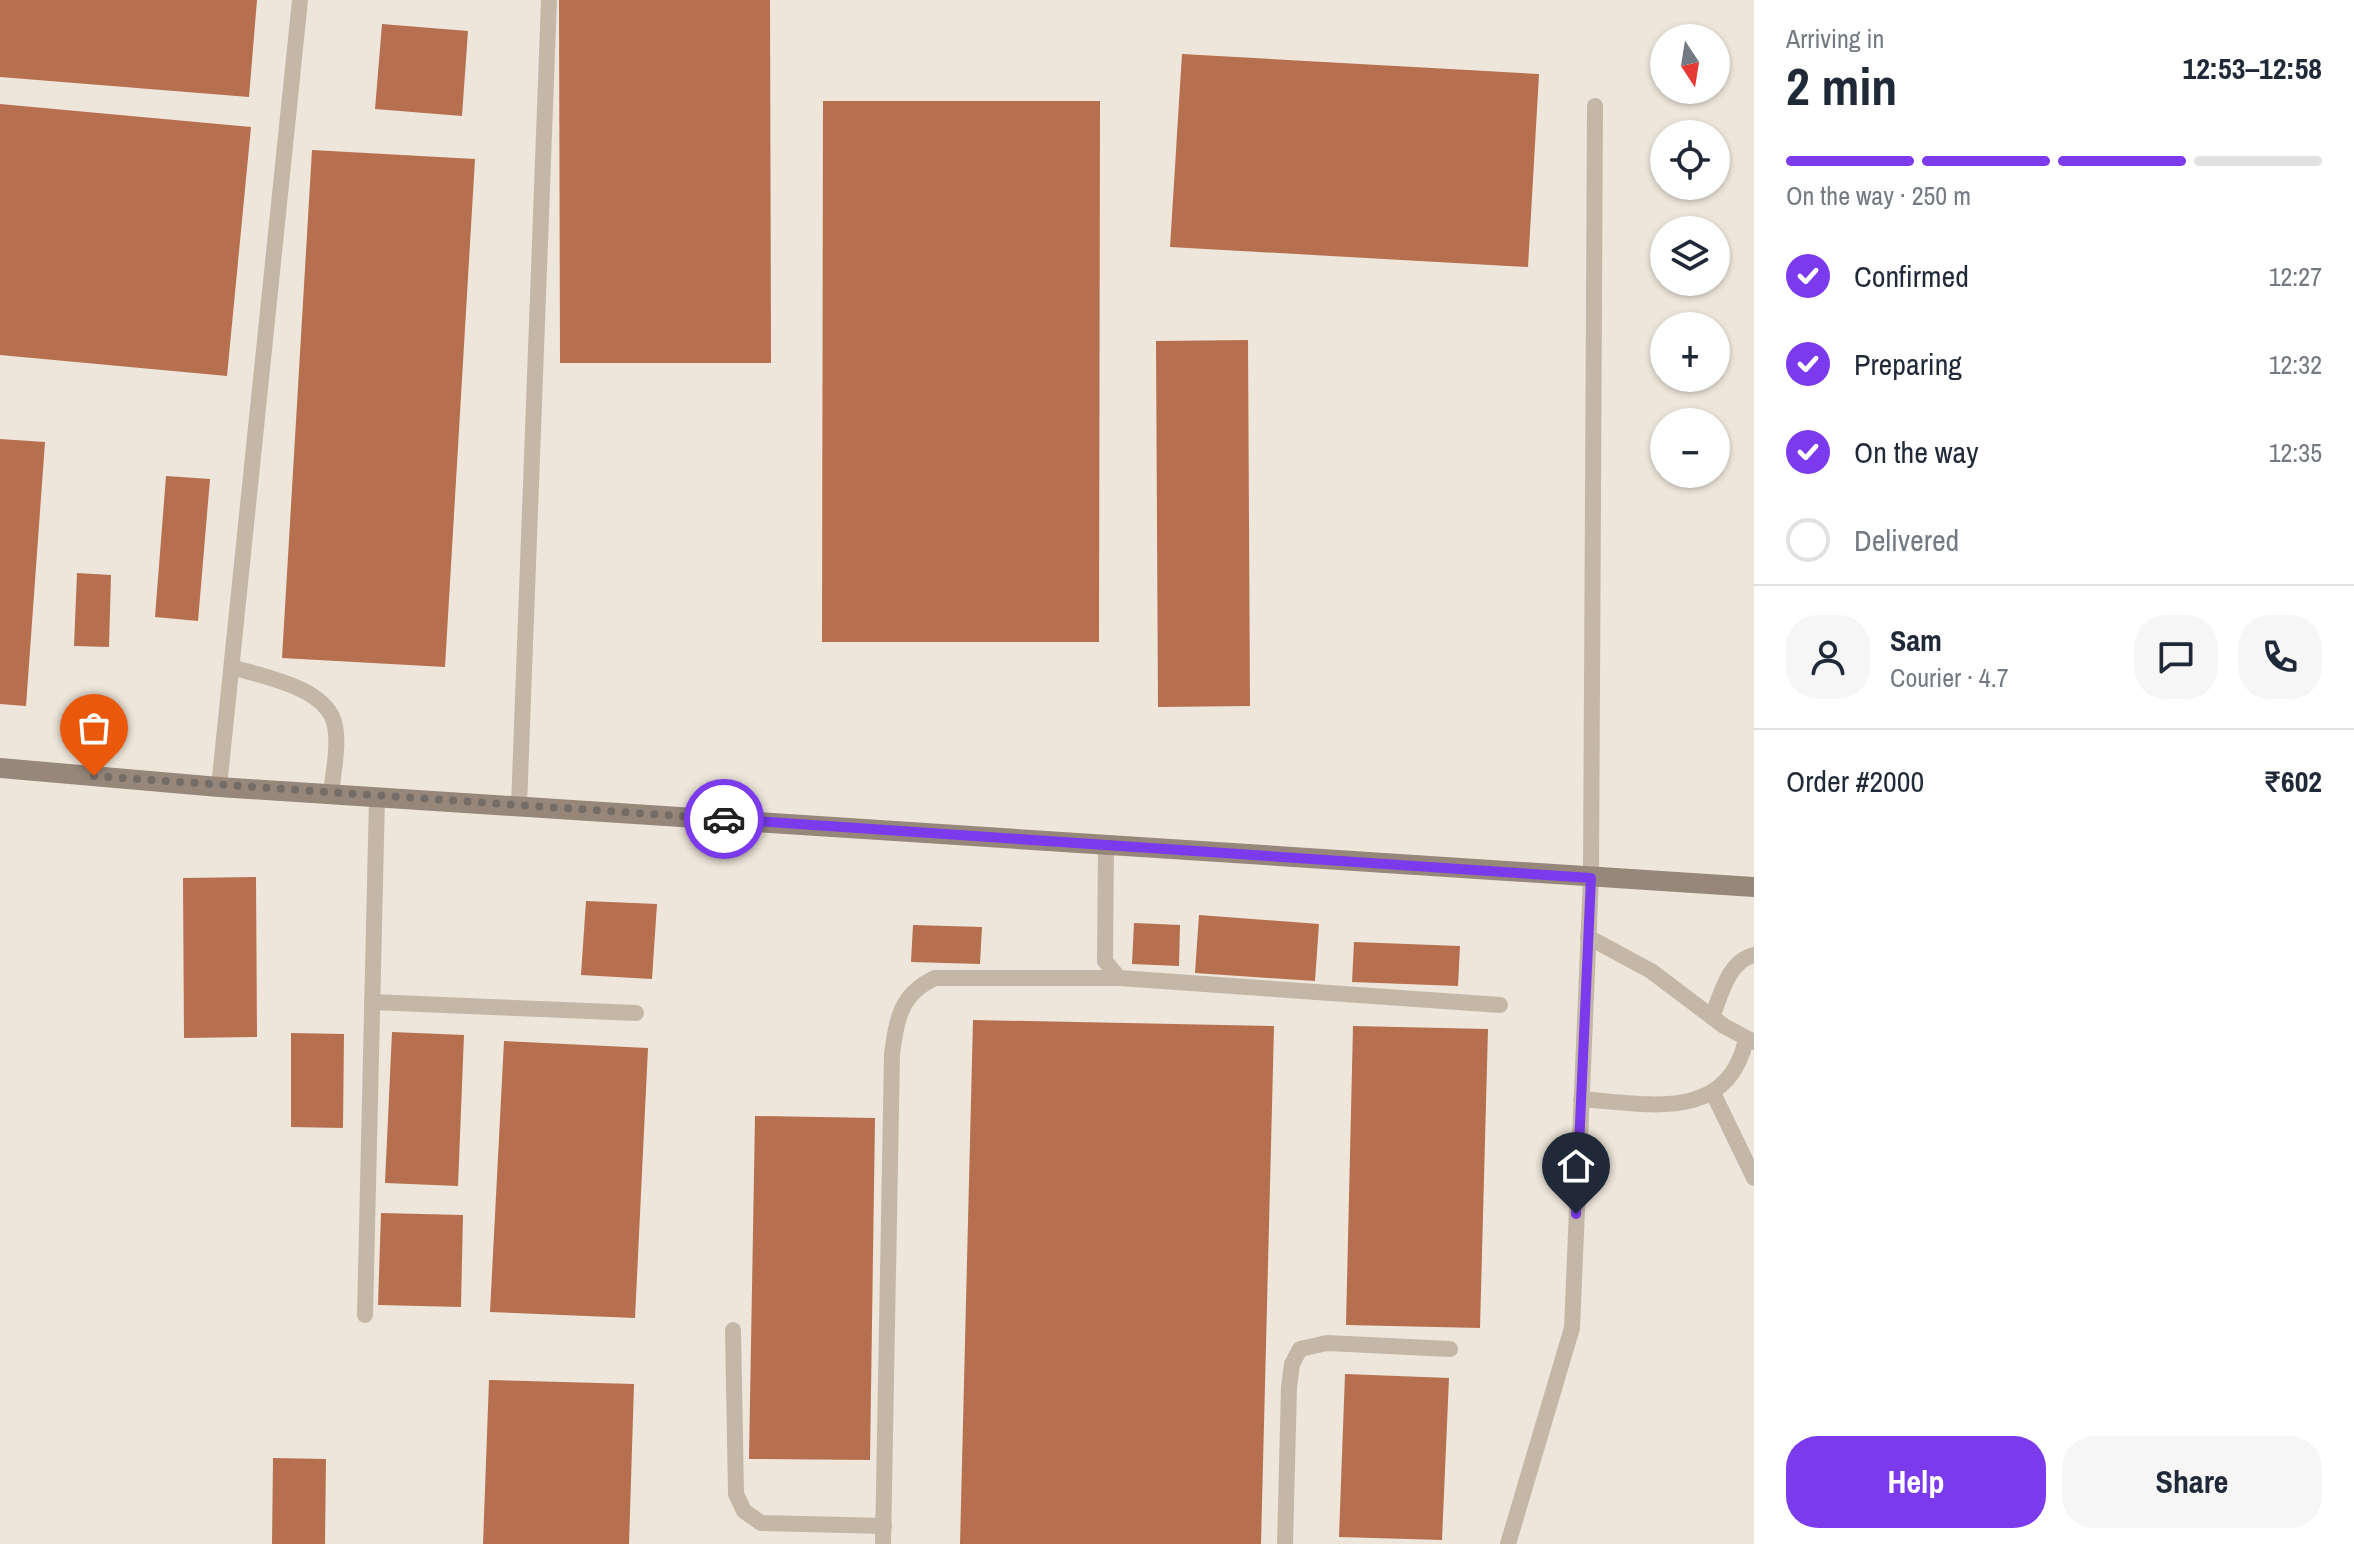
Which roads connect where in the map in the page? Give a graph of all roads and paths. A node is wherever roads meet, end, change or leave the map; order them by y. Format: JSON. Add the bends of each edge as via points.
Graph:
{"nodes":[{"id":1,"x":300,"y":0,"type":"edge"},
{"id":2,"x":549,"y":0,"type":"edge"},
{"id":3,"x":1595,"y":106,"type":"dead end"},
{"id":4,"x":232,"y":667,"type":"junction"},
{"id":5,"x":0,"y":768,"type":"edge"},
{"id":6,"x":219,"y":787,"type":"junction"},
{"id":7,"x":331,"y":794,"type":"junction"},
{"id":8,"x":377,"y":797,"type":"junction"},
{"id":9,"x":519,"y":806,"type":"junction"},
{"id":10,"x":1106,"y":845,"type":"junction"},
{"id":11,"x":1591,"y":878,"type":"junction"},
{"id":12,"x":1754,"y":887,"type":"edge"},
{"id":13,"x":1588,"y":937,"type":"junction"},
{"id":14,"x":1754,"y":955,"type":"edge"},
{"id":15,"x":1119,"y":978,"type":"junction"},
{"id":16,"x":372,"y":1002,"type":"junction"},
{"id":17,"x":1500,"y":1005,"type":"dead end"},
{"id":18,"x":636,"y":1013,"type":"dead end"},
{"id":19,"x":1712,"y":1017,"type":"junction"},
{"id":20,"x":1750,"y":1041,"type":"edge"},
{"id":21,"x":1714,"y":1095,"type":"junction"},
{"id":22,"x":1581,"y":1099,"type":"junction"},
{"id":23,"x":1754,"y":1178,"type":"edge"},
{"id":24,"x":365,"y":1315,"type":"dead end"},
{"id":25,"x":733,"y":1330,"type":"dead end"},
{"id":26,"x":1450,"y":1349,"type":"dead end"},
{"id":27,"x":884,"y":1526,"type":"junction"},
{"id":28,"x":883,"y":1544,"type":"edge"},
{"id":29,"x":1285,"y":1544,"type":"edge"},
{"id":30,"x":1508,"y":1544,"type":"edge"}],
"edges":[{"from":1,"to":4,"type":"lane"},
{"from":2,"to":9,"type":"lane"},
{"from":3,"to":11,"type":"lane"},
{"from":4,"to":6,"type":"lane"},
{"from":4,"to":7,"type":"lane","via":[[320,701],[335,724]]},
{"from":5,"to":6,"type":"street"},
{"from":6,"to":7,"type":"street"},
{"from":7,"to":8,"type":"street"},
{"from":8,"to":9,"type":"street"},
{"from":8,"to":16,"type":"lane"},
{"from":9,"to":10,"type":"street"},
{"from":10,"to":11,"type":"street"},
{"from":10,"to":15,"type":"lane","via":[[1105,961]]},
{"from":11,"to":12,"type":"street"},
{"from":11,"to":13,"type":"lane"},
{"from":13,"to":19,"type":"lane","via":[[1651,971]]},
{"from":13,"to":22,"type":"lane"},
{"from":14,"to":19,"type":"lane","via":[[1744,957],[1731,971]]},
{"from":15,"to":17,"type":"lane"},
{"from":15,"to":27,"type":"lane","via":[[935,978],[916,986],[904,1004],[892,1054]]},
{"from":16,"to":18,"type":"lane"},
{"from":16,"to":24,"type":"lane"},
{"from":19,"to":20,"type":"lane"},
{"from":20,"to":21,"type":"lane","via":[[1740,1065]]},
{"from":21,"to":22,"type":"lane","via":[[1676,1104]]},
{"from":21,"to":23,"type":"lane"},
{"from":22,"to":30,"type":"lane","via":[[1572,1328]]},
{"from":25,"to":27,"type":"lane","via":[[736,1494],[744,1511],[761,1523]]},
{"from":26,"to":29,"type":"lane","via":[[1327,1343],[1300,1349],[1289,1387]]},
{"from":27,"to":28,"type":"lane"}]}
